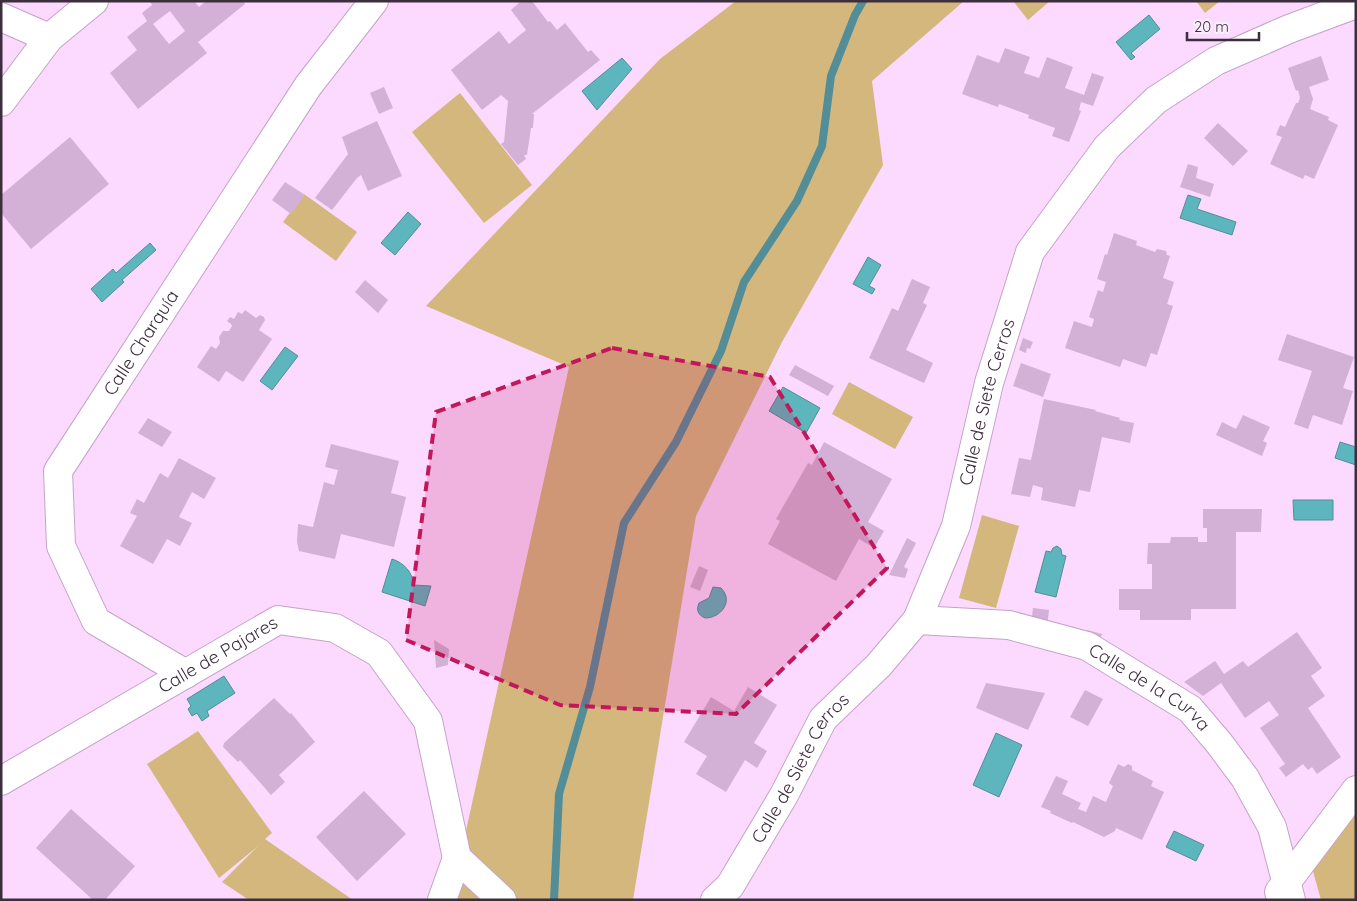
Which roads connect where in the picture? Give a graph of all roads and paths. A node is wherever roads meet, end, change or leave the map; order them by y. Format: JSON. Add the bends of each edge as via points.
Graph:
{"nodes":[{"id":1,"x":94,"y":1,"type":"edge"},
{"id":2,"x":374,"y":1,"type":"edge"},
{"id":3,"x":1356,"y":4,"type":"edge"},
{"id":4,"x":1,"y":17,"type":"edge"},
{"id":5,"x":49,"y":38,"type":"junction"},
{"id":6,"x":1,"y":102,"type":"edge"},
{"id":7,"x":917,"y":620,"type":"junction"},
{"id":8,"x":186,"y":674,"type":"junction"},
{"id":9,"x":1,"y":781,"type":"edge"},
{"id":10,"x":1356,"y":790,"type":"edge"},
{"id":11,"x":457,"y":858,"type":"junction"},
{"id":12,"x":1284,"y":894,"type":"edge"},
{"id":13,"x":442,"y":900,"type":"edge"},
{"id":14,"x":502,"y":900,"type":"edge"},
{"id":15,"x":715,"y":900,"type":"edge"}],
"edges":[{"from":1,"to":5,"type":"street"},
{"from":2,"to":8,"type":"street","name":"Calle Charquía","via":[[308,86],[58,471],[61,546],[96,621]]},
{"from":3,"to":7,"type":"street","name":"Calle de Siete Cerros","via":[[1216,61],[1156,100],[1108,147],[1030,252],[989,382],[956,526]]},
{"from":4,"to":5,"type":"street"},
{"from":5,"to":6,"type":"street"},
{"from":7,"to":12,"type":"street","name":"Calle de la Curva","via":[[1009,625],[1087,646],[1190,709],[1240,771],[1272,827]]},
{"from":7,"to":15,"type":"street","name":"Calle de Siete Cerros","via":[[879,665],[823,719],[730,886]]},
{"from":8,"to":9,"type":"street","name":"Calle de Pajares"},
{"from":8,"to":11,"type":"street","name":"Calle de Pajares","via":[[278,620],[334,628],[379,653],[428,721]]},
{"from":10,"to":12,"type":"street"},
{"from":11,"to":13,"type":"street"},
{"from":11,"to":14,"type":"street"}]}
